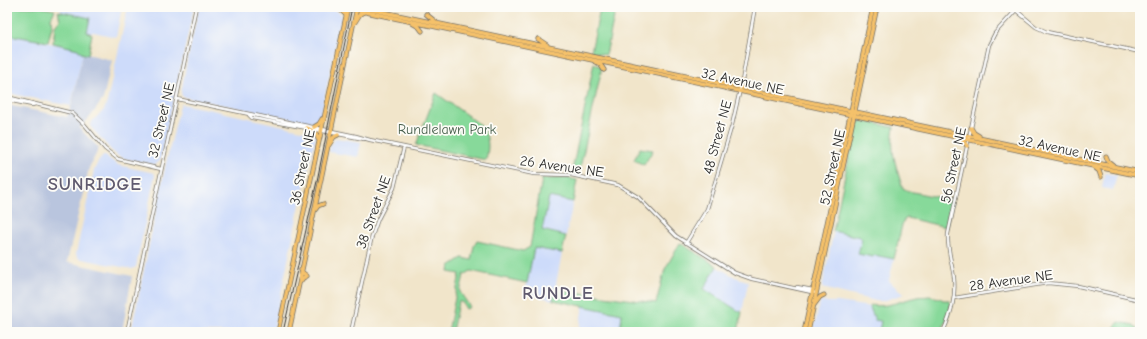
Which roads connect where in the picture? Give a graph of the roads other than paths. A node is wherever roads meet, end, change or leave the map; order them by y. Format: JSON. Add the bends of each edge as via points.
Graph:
{"nodes":[{"id":1,"x":196,"y":7,"type":"edge"},
{"id":2,"x":338,"y":7,"type":"edge"},
{"id":3,"x":342,"y":7,"type":"edge"},
{"id":4,"x":755,"y":7,"type":"edge"},
{"id":5,"x":873,"y":7,"type":"edge"},
{"id":6,"x":877,"y":7,"type":"edge"},
{"id":7,"x":1012,"y":7,"type":"edge"},
{"id":8,"x":347,"y":8,"type":"edge"},
{"id":9,"x":358,"y":8,"type":"edge"},
{"id":10,"x":368,"y":8,"type":"edge"},
{"id":11,"x":1016,"y":10,"type":"junction"},
{"id":12,"x":364,"y":12,"type":"junction"},
{"id":13,"x":426,"y":14,"type":"dead end"},
{"id":14,"x":346,"y":15,"type":"junction"},
{"id":15,"x":409,"y":21,"type":"junction"},
{"id":16,"x":353,"y":24,"type":"junction"},
{"id":17,"x":439,"y":24,"type":"junction"},
{"id":18,"x":422,"y":31,"type":"dead end"},
{"id":19,"x":538,"y":38,"type":"dead end"},
{"id":20,"x":551,"y":47,"type":"junction"},
{"id":21,"x":1140,"y":52,"type":"edge"},
{"id":22,"x":591,"y":60,"type":"junction"},
{"id":23,"x":604,"y":70,"type":"dead end"},
{"id":24,"x":742,"y":82,"type":"junction"},
{"id":25,"x":740,"y":89,"type":"junction"},
{"id":26,"x":754,"y":90,"type":"junction"},
{"id":27,"x":854,"y":96,"type":"junction"},
{"id":28,"x":7,"y":97,"type":"edge"},
{"id":29,"x":177,"y":99,"type":"junction"},
{"id":30,"x":7,"y":100,"type":"edge"},
{"id":31,"x":37,"y":104,"type":"junction"},
{"id":32,"x":857,"y":104,"type":"junction"},
{"id":33,"x":845,"y":109,"type":"junction"},
{"id":34,"x":325,"y":112,"type":"junction"},
{"id":35,"x":838,"y":112,"type":"junction"},
{"id":36,"x":853,"y":113,"type":"junction"},
{"id":37,"x":867,"y":114,"type":"junction"},
{"id":38,"x":249,"y":115,"type":"junction"},
{"id":39,"x":862,"y":117,"type":"junction"},
{"id":40,"x":849,"y":121,"type":"junction"},
{"id":41,"x":314,"y":127,"type":"junction"},
{"id":42,"x":307,"y":128,"type":"junction"},
{"id":43,"x":852,"y":128,"type":"junction"},
{"id":44,"x":971,"y":128,"type":"junction"},
{"id":45,"x":321,"y":130,"type":"junction"},
{"id":46,"x":331,"y":132,"type":"junction"},
{"id":47,"x":338,"y":135,"type":"junction"},
{"id":48,"x":956,"y":137,"type":"junction"},
{"id":49,"x":969,"y":137,"type":"junction"},
{"id":50,"x":982,"y":138,"type":"junction"},
{"id":51,"x":370,"y":140,"type":"junction"},
{"id":52,"x":967,"y":146,"type":"junction"},
{"id":53,"x":317,"y":147,"type":"junction"},
{"id":54,"x":404,"y":147,"type":"junction"},
{"id":55,"x":327,"y":150,"type":"junction"},
{"id":56,"x":1106,"y":156,"type":"dead end"},
{"id":57,"x":1091,"y":166,"type":"junction"},
{"id":58,"x":1115,"y":166,"type":"junction"},
{"id":59,"x":161,"y":169,"type":"junction"},
{"id":60,"x":1140,"y":172,"type":"edge"},
{"id":61,"x":1140,"y":176,"type":"edge"},
{"id":62,"x":1101,"y":177,"type":"dead end"},
{"id":63,"x":317,"y":197,"type":"junction"},
{"id":64,"x":313,"y":215,"type":"junction"},
{"id":65,"x":686,"y":243,"type":"junction"},
{"id":66,"x":301,"y":270,"type":"junction"},
{"id":67,"x":297,"y":289,"type":"junction"},
{"id":68,"x":815,"y":292,"type":"junction"},
{"id":69,"x":824,"y":295,"type":"dead end"},
{"id":70,"x":954,"y":298,"type":"junction"},
{"id":71,"x":1140,"y":300,"type":"edge"},
{"id":72,"x":814,"y":305,"type":"junction"},
{"id":73,"x":127,"y":332,"type":"edge"},
{"id":74,"x":278,"y":332,"type":"edge"},
{"id":75,"x":289,"y":332,"type":"edge"},
{"id":76,"x":351,"y":332,"type":"edge"},
{"id":77,"x":804,"y":332,"type":"edge"},
{"id":78,"x":808,"y":332,"type":"edge"},
{"id":79,"x":943,"y":332,"type":"edge"}],
"edges":[{"from":1,"to":29,"type":"street","name":"32 Street NE"},
{"from":2,"to":14,"type":"main road"},
{"from":3,"to":8,"type":"main road","name":"32 Avenue NE"},
{"from":4,"to":24,"type":"street","name":"48 Street NE"},
{"from":5,"to":27,"type":"main road","name":"52 Street NE"},
{"from":6,"to":32,"type":"main road","name":"52 Street NE"},
{"from":7,"to":11,"type":"street"},
{"from":8,"to":9,"type":"main road","name":"32 Avenue NE"},
{"from":8,"to":14,"type":"main road","name":"36 Street NE"},
{"from":9,"to":10,"type":"main road","name":"32 Avenue NE"},
{"from":9,"to":12,"type":"main road","name":"32 Avenue NE"},
{"from":9,"to":16,"type":"main road","name":"36 Street NE"},
{"from":10,"to":17,"type":"main road","name":"32 Avenue NE"},
{"from":11,"to":21,"type":"street","via":[[1036,27],[1047,32]]},
{"from":11,"to":44,"type":"street","name":"56 Street NE","via":[[990,41]]},
{"from":12,"to":15,"type":"main road","name":"32 Avenue NE"},
{"from":12,"to":16,"type":"main road"},
{"from":13,"to":17,"type":"main road"},
{"from":14,"to":34,"type":"main road","name":"36 Street NE"},
{"from":15,"to":18,"type":"main road"},
{"from":15,"to":22,"type":"main road","name":"32 Avenue NE"},
{"from":16,"to":46,"type":"main road","name":"36 Street NE"},
{"from":17,"to":20,"type":"main road","name":"32 Avenue NE"},
{"from":19,"to":20,"type":"main road"},
{"from":20,"to":25,"type":"main road","name":"32 Avenue NE"},
{"from":22,"to":23,"type":"main road","via":[[600,64]]},
{"from":22,"to":25,"type":"main road","name":"32 Avenue NE"},
{"from":24,"to":25,"type":"street","name":"48 Street NE"},
{"from":24,"to":26,"type":"main road"},
{"from":25,"to":26,"type":"main road","name":"32 Avenue NE"},
{"from":25,"to":35,"type":"main road","name":"32 Avenue NE"},
{"from":25,"to":65,"type":"street","name":"48 Street NE","via":[[711,198],[704,215]]},
{"from":26,"to":33,"type":"main road","name":"32 Avenue NE"},
{"from":27,"to":33,"type":"main road"},
{"from":27,"to":36,"type":"main road","name":"52 Street NE"},
{"from":28,"to":31,"type":"street"},
{"from":29,"to":38,"type":"street","name":"26 Avenue NE"},
{"from":29,"to":59,"type":"street","name":"32 Street NE"},
{"from":30,"to":31,"type":"street"},
{"from":31,"to":59,"type":"street","via":[[76,114],[105,149],[118,159]]},
{"from":32,"to":36,"type":"main road","name":"52 Street NE"},
{"from":32,"to":37,"type":"main road"},
{"from":33,"to":36,"type":"main road","name":"32 Avenue NE"},
{"from":34,"to":41,"type":"main road","via":[[320,123]]},
{"from":34,"to":45,"type":"main road","name":"36 Street NE"},
{"from":35,"to":36,"type":"main road","name":"32 Avenue NE"},
{"from":35,"to":40,"type":"main road"},
{"from":36,"to":37,"type":"main road","name":"32 Avenue NE"},
{"from":36,"to":39,"type":"main road","name":"32 Avenue NE"},
{"from":36,"to":40,"type":"main road","name":"52 Street NE"},
{"from":36,"to":43,"type":"main road","name":"52 Street NE"},
{"from":37,"to":49,"type":"main road","name":"32 Avenue NE"},
{"from":38,"to":41,"type":"street","name":"26 Avenue NE"},
{"from":38,"to":42,"type":"street","name":"26 Avenue NE","via":[[252,118]]},
{"from":39,"to":43,"type":"main road"},
{"from":39,"to":48,"type":"main road","name":"32 Avenue NE"},
{"from":40,"to":68,"type":"main road","name":"52 Street NE"},
{"from":41,"to":45,"type":"street","name":"26 Avenue NE"},
{"from":42,"to":45,"type":"street","name":"26 Avenue NE"},
{"from":42,"to":53,"type":"main road","via":[[317,135]]},
{"from":43,"to":68,"type":"main road","name":"52 Street NE"},
{"from":44,"to":49,"type":"street","name":"56 Street NE"},
{"from":44,"to":50,"type":"main road"},
{"from":45,"to":46,"type":"street","name":"26 Avenue NE"},
{"from":45,"to":53,"type":"main road","name":"36 Street NE"},
{"from":46,"to":47,"type":"street","name":"26 Avenue NE"},
{"from":46,"to":51,"type":"street","name":"26 Avenue NE"},
{"from":46,"to":55,"type":"main road","name":"36 Street NE"},
{"from":47,"to":51,"type":"street","name":"26 Avenue NE"},
{"from":47,"to":55,"type":"main road"},
{"from":48,"to":49,"type":"main road","name":"32 Avenue NE"},
{"from":48,"to":52,"type":"main road"},
{"from":49,"to":50,"type":"main road","name":"32 Avenue NE"},
{"from":49,"to":52,"type":"street","name":"56 Street NE"},
{"from":49,"to":57,"type":"main road","name":"32 Avenue NE"},
{"from":50,"to":58,"type":"main road","name":"32 Avenue NE"},
{"from":51,"to":54,"type":"street","name":"26 Avenue NE"},
{"from":52,"to":70,"type":"street","name":"56 Street NE","via":[[948,234]]},
{"from":53,"to":74,"type":"main road","name":"36 Street NE"},
{"from":54,"to":65,"type":"street","name":"26 Avenue NE","via":[[534,174],[571,175],[618,185],[638,197]]},
{"from":54,"to":76,"type":"street","name":"38 Street NE","via":[[394,188],[372,236]]},
{"from":55,"to":63,"type":"main road","name":"36 Street NE"},
{"from":56,"to":58,"type":"main road"},
{"from":57,"to":61,"type":"main road","name":"32 Avenue NE"},
{"from":57,"to":62,"type":"main road","via":[[1099,171]]},
{"from":58,"to":60,"type":"main road","name":"32 Avenue NE"},
{"from":59,"to":73,"type":"street","name":"32 Street NE"},
{"from":63,"to":64,"type":"main road","name":"36 Street NE"},
{"from":63,"to":64,"type":"main road","via":[[324,204],[316,207]]},
{"from":64,"to":66,"type":"main road","name":"36 Street NE"},
{"from":65,"to":68,"type":"street","name":"26 Avenue NE","via":[[735,273]]},
{"from":66,"to":67,"type":"main road","name":"36 Street NE"},
{"from":66,"to":67,"type":"main road","via":[[307,276],[301,280]]},
{"from":67,"to":75,"type":"main road","name":"36 Street NE"},
{"from":68,"to":72,"type":"main road","name":"52 Street NE"},
{"from":68,"to":77,"type":"main road","name":"52 Street NE"},
{"from":69,"to":72,"type":"main road"},
{"from":70,"to":71,"type":"street","name":"28 Avenue NE","via":[[1048,283],[1078,286]]},
{"from":70,"to":79,"type":"street","name":"56 Street NE","via":[[952,312]]},
{"from":72,"to":78,"type":"main road","name":"52 Street NE"}]}
